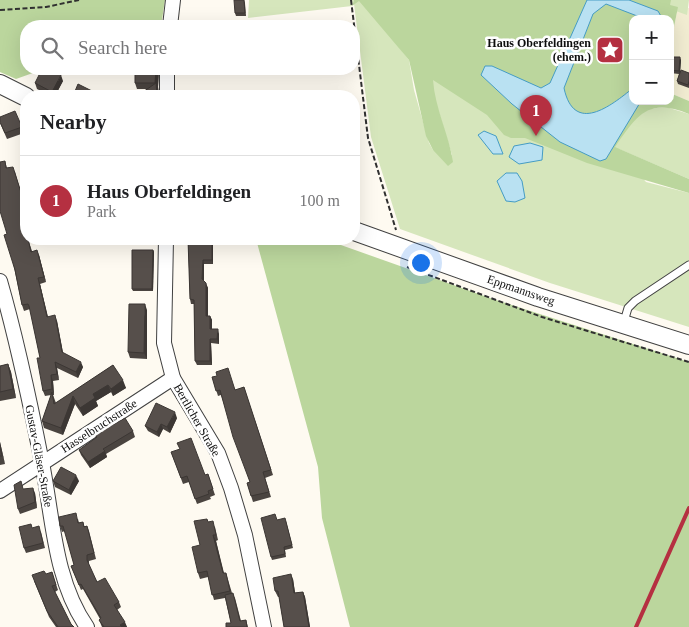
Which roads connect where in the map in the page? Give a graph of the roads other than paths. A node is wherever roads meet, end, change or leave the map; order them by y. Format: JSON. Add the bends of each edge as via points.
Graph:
{"nodes":[{"id":1,"x":174,"y":0,"type":"edge"},
{"id":2,"x":171,"y":20,"type":"edge"},
{"id":3,"x":167,"y":75,"type":"edge"},
{"id":4,"x":0,"y":84,"type":"edge"},
{"id":5,"x":167,"y":90,"type":"edge"},
{"id":6,"x":20,"y":94,"type":"edge"},
{"id":7,"x":360,"y":233,"type":"edge"},
{"id":8,"x":166,"y":245,"type":"edge"},
{"id":9,"x":689,"y":266,"type":"edge"},
{"id":10,"x":0,"y":281,"type":"edge"},
{"id":11,"x":623,"y":325,"type":"junction"},
{"id":12,"x":689,"y":345,"type":"edge"},
{"id":13,"x":173,"y":378,"type":"junction"},
{"id":14,"x":42,"y":463,"type":"junction"},
{"id":15,"x":0,"y":491,"type":"edge"},
{"id":16,"x":87,"y":627,"type":"edge"},
{"id":17,"x":264,"y":627,"type":"edge"}],
"edges":[{"from":1,"to":2,"type":"street"},
{"from":3,"to":5,"type":"street"},
{"from":4,"to":6,"type":"street"},
{"from":7,"to":11,"type":"street","name":"Eppmannsweg"},
{"from":8,"to":13,"type":"street","name":"Bertlicher Straße","via":[[164,343]]},
{"from":9,"to":11,"type":"lane","via":[[635,301],[628,308]]},
{"from":10,"to":14,"type":"street","name":"Gustav-Gläser-Straße"},
{"from":11,"to":12,"type":"street","name":"Eppmannsweg"},
{"from":13,"to":14,"type":"street","name":"Hasselbruchstraße"},
{"from":13,"to":17,"type":"street","name":"Bertlicher Straße","via":[[218,453],[231,488],[245,535]]},
{"from":14,"to":15,"type":"street","name":"Hasselbruchstraße"},
{"from":14,"to":16,"type":"street","name":"Gustav-Gläser-Straße","via":[[58,556],[69,592]]}]}
